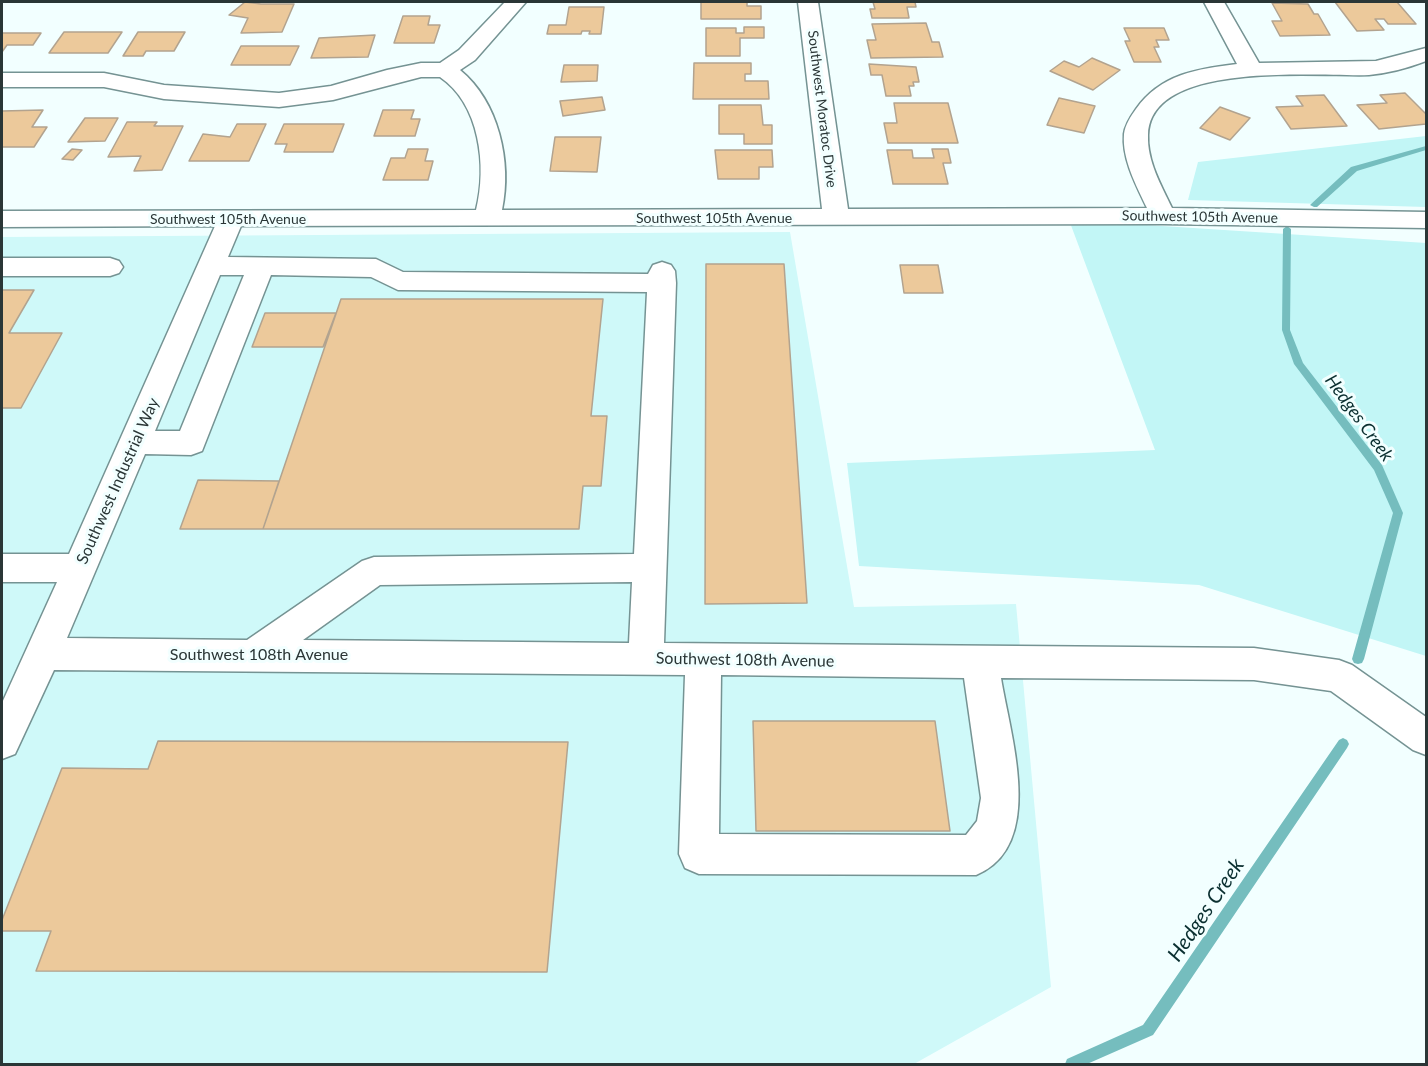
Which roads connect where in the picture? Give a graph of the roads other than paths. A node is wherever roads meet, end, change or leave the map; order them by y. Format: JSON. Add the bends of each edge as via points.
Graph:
{"nodes":[{"id":1,"x":516,"y":2,"type":"edge"},
{"id":2,"x":808,"y":2,"type":"edge"},
{"id":3,"x":1214,"y":2,"type":"edge"},
{"id":4,"x":1426,"y":54,"type":"edge"},
{"id":5,"x":1251,"y":69,"type":"junction"},
{"id":6,"x":445,"y":70,"type":"junction"},
{"id":7,"x":2,"y":80,"type":"edge"},
{"id":8,"x":1163,"y":216,"type":"junction"},
{"id":9,"x":836,"y":217,"type":"junction"},
{"id":10,"x":2,"y":219,"type":"edge"},
{"id":11,"x":136,"y":219,"type":"junction"},
{"id":12,"x":231,"y":219,"type":"junction"},
{"id":13,"x":487,"y":219,"type":"junction"},
{"id":14,"x":1426,"y":220,"type":"edge"},
{"id":15,"x":211,"y":266,"type":"junction"},
{"id":16,"x":2,"y":267,"type":"edge"},
{"id":17,"x":261,"y":267,"type":"junction"},
{"id":18,"x":136,"y":442,"type":"junction"},
{"id":19,"x":2,"y":568,"type":"edge"},
{"id":20,"x":80,"y":568,"type":"junction"},
{"id":21,"x":650,"y":568,"type":"junction"},
{"id":22,"x":43,"y":654,"type":"junction"},
{"id":23,"x":254,"y":655,"type":"junction"},
{"id":24,"x":646,"y":659,"type":"junction"},
{"id":25,"x":703,"y":661,"type":"junction"},
{"id":26,"x":980,"y":662,"type":"junction"},
{"id":27,"x":1426,"y":738,"type":"edge"},
{"id":28,"x":2,"y":742,"type":"edge"}],
"edges":[{"from":1,"to":6,"type":"street","via":[[466,56]]},
{"from":2,"to":9,"type":"street","name":"Southwest Moratoc Drive"},
{"from":3,"to":5,"type":"street"},
{"from":4,"to":5,"type":"street","via":[[1369,68]]},
{"from":5,"to":8,"type":"street","via":[[1189,80],[1146,105],[1135,133],[1140,167]]},
{"from":6,"to":7,"type":"street","via":[[387,76],[333,93],[279,100],[164,92],[104,80]]},
{"from":6,"to":13,"type":"street","via":[[460,79],[492,139],[495,188]]},
{"from":8,"to":9,"type":"street","name":"Southwest 105th Avenue"},
{"from":8,"to":14,"type":"street","name":"Southwest 105th Avenue"},
{"from":9,"to":13,"type":"street","name":"Southwest 105th Avenue"},
{"from":10,"to":11,"type":"street","name":"Southwest 105th Avenue"},
{"from":11,"to":12,"type":"street","name":"Southwest 105th Avenue"},
{"from":11,"to":16,"type":"street","via":[[104,278]]},
{"from":12,"to":13,"type":"street","name":"Southwest 105th Avenue"},
{"from":12,"to":15,"type":"street","name":"Southwest Industrial Way"},
{"from":15,"to":17,"type":"street"},
{"from":15,"to":18,"type":"street","name":"Southwest Industrial Way"},
{"from":17,"to":18,"type":"street","via":[[191,443]]},
{"from":17,"to":21,"type":"street","via":[[376,268],[398,281],[662,277]]},
{"from":18,"to":20,"type":"street","name":"Southwest Industrial Way"},
{"from":19,"to":20,"type":"street"},
{"from":20,"to":22,"type":"street","name":"Southwest Industrial Way"},
{"from":21,"to":23,"type":"street","via":[[374,571]]},
{"from":21,"to":24,"type":"street"},
{"from":22,"to":23,"type":"street","name":"Southwest 108th Avenue"},
{"from":22,"to":28,"type":"street","name":"Southwest Industrial Way"},
{"from":23,"to":24,"type":"street","name":"Southwest 108th Avenue"},
{"from":24,"to":25,"type":"street","name":"Southwest 108th Avenue"},
{"from":25,"to":26,"type":"street","name":"Southwest 108th Avenue"},
{"from":25,"to":26,"type":"street","via":[[699,854],[976,855],[996,829],[1001,798]]},
{"from":26,"to":27,"type":"street","name":"Southwest 108th Avenue","via":[[1254,664],[1339,676]]}]}
